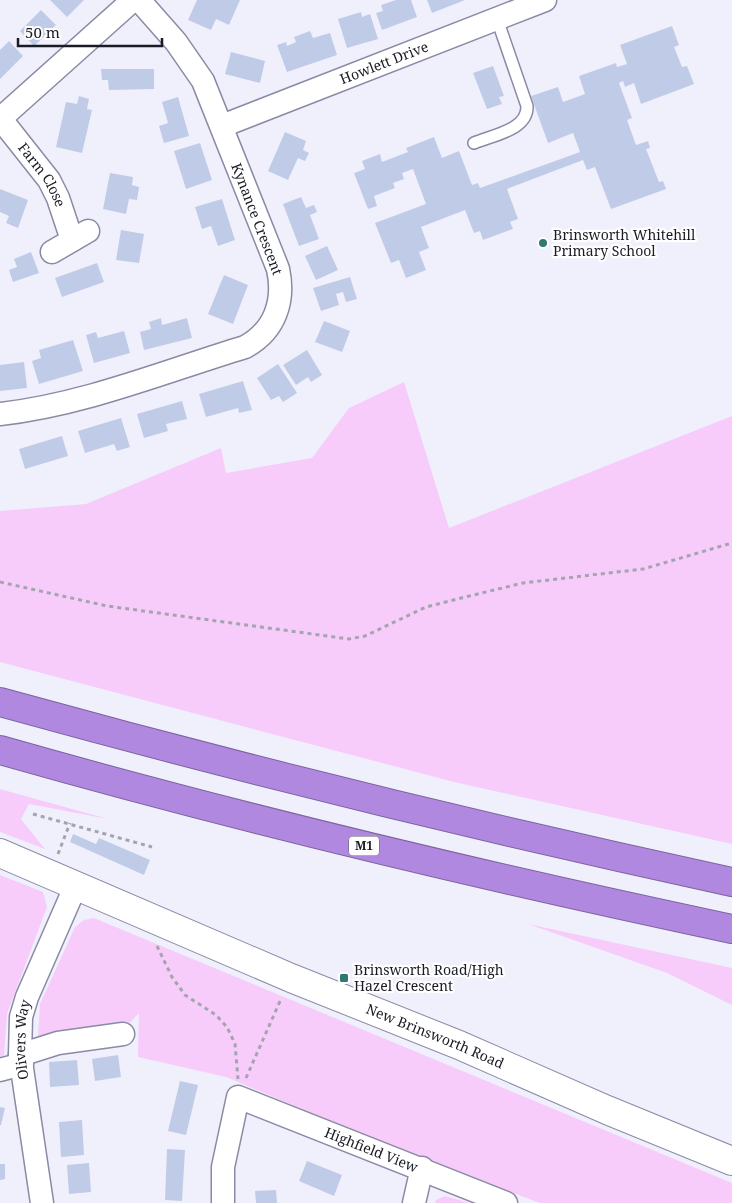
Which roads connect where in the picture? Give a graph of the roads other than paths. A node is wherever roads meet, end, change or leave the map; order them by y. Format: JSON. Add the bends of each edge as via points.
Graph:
{"nodes":[{"id":1,"x":134,"y":0,"type":"edge"},
{"id":2,"x":140,"y":0,"type":"edge"},
{"id":3,"x":545,"y":0,"type":"edge"},
{"id":4,"x":497,"y":19,"type":"junction"},
{"id":5,"x":0,"y":118,"type":"edge"},
{"id":6,"x":222,"y":126,"type":"junction"},
{"id":7,"x":474,"y":143,"type":"dead end"},
{"id":8,"x":52,"y":252,"type":"dead end"},
{"id":9,"x":0,"y":414,"type":"edge"},
{"id":10,"x":0,"y":702,"type":"edge"},
{"id":11,"x":0,"y":750,"type":"edge"},
{"id":12,"x":0,"y":853,"type":"edge"},
{"id":13,"x":732,"y":882,"type":"edge"},
{"id":14,"x":76,"y":885,"type":"junction"},
{"id":15,"x":732,"y":930,"type":"edge"},
{"id":16,"x":123,"y":1034,"type":"dead end"},
{"id":17,"x":21,"y":1060,"type":"junction"},
{"id":18,"x":0,"y":1070,"type":"edge"},
{"id":19,"x":732,"y":1161,"type":"edge"},
{"id":20,"x":422,"y":1168,"type":"junction"},
{"id":21,"x":42,"y":1203,"type":"edge"},
{"id":22,"x":223,"y":1203,"type":"edge"},
{"id":23,"x":414,"y":1203,"type":"edge"},
{"id":24,"x":506,"y":1203,"type":"edge"}],
"edges":[{"from":1,"to":5,"type":"street"},
{"from":2,"to":6,"type":"street","name":"Kynance Crescent","via":[[191,61]]},
{"from":3,"to":4,"type":"street","name":"Howlett Drive"},
{"from":4,"to":6,"type":"street","name":"Howlett Drive"},
{"from":4,"to":7,"type":"lane","via":[[527,106],[527,115],[522,124]]},
{"from":5,"to":8,"type":"street","name":"Farm Close","via":[[49,180],[80,235]]},
{"from":6,"to":9,"type":"street","name":"Kynance Crescent","via":[[281,282],[277,311],[264,333],[245,347],[218,356],[70,401]]},
{"from":10,"to":13,"type":"highway","via":[[413,809]]},
{"from":11,"to":15,"type":"highway","number":"M1","via":[[214,809],[512,882]]},
{"from":12,"to":14,"type":"main road","name":"New Brinsworth Road"},
{"from":14,"to":17,"type":"street","name":"Olivers Way","via":[[27,996],[21,1017]]},
{"from":14,"to":19,"type":"main road","name":"New Brinsworth Road"},
{"from":16,"to":17,"type":"street","via":[[58,1043]]},
{"from":17,"to":18,"type":"street"},
{"from":17,"to":21,"type":"street","name":"Olivers Way"},
{"from":20,"to":22,"type":"street","name":"Highfield View","via":[[238,1097],[223,1167]]},
{"from":20,"to":23,"type":"street"},
{"from":20,"to":24,"type":"street","name":"Highfield View"}]}
